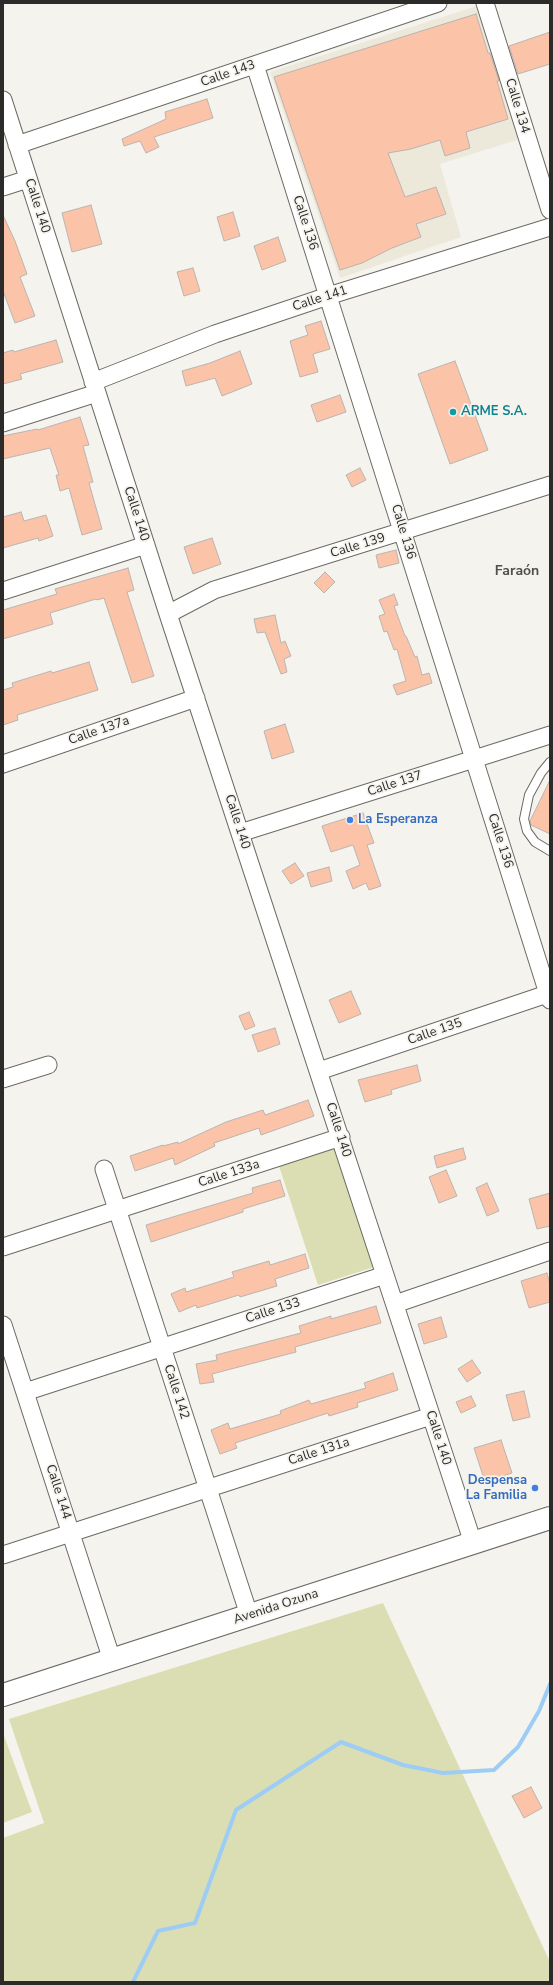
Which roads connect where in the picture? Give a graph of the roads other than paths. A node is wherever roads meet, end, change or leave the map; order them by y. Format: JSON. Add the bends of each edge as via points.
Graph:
{"nodes":[{"id":1,"x":438,"y":3,"type":"edge"},
{"id":2,"x":485,"y":3,"type":"edge"},
{"id":3,"x":255,"y":65,"type":"junction"},
{"id":4,"x":3,"y":100,"type":"edge"},
{"id":5,"x":17,"y":145,"type":"junction"},
{"id":6,"x":28,"y":179,"type":"junction"},
{"id":7,"x":3,"y":187,"type":"edge"},
{"id":8,"x":550,"y":210,"type":"edge"},
{"id":9,"x":550,"y":227,"type":"edge"},
{"id":10,"x":328,"y":296,"type":"junction"},
{"id":11,"x":95,"y":387,"type":"junction"},
{"id":12,"x":3,"y":423,"type":"edge"},
{"id":13,"x":550,"y":485,"type":"edge"},
{"id":14,"x":403,"y":532,"type":"junction"},
{"id":15,"x":146,"y":545,"type":"junction"},
{"id":16,"x":3,"y":591,"type":"edge"},
{"id":17,"x":168,"y":614,"type":"junction"},
{"id":18,"x":196,"y":698,"type":"junction"},
{"id":19,"x":550,"y":735,"type":"edge"},
{"id":20,"x":474,"y":759,"type":"junction"},
{"id":21,"x":550,"y":762,"type":"edge"},
{"id":22,"x":3,"y":764,"type":"edge"},
{"id":23,"x":240,"y":833,"type":"junction"},
{"id":24,"x":550,"y":851,"type":"edge"},
{"id":25,"x":549,"y":995,"type":"edge"},
{"id":26,"x":48,"y":1065,"type":"dead end"},
{"id":27,"x":319,"y":1071,"type":"junction"},
{"id":28,"x":3,"y":1079,"type":"edge"},
{"id":29,"x":341,"y":1138,"type":"junction"},
{"id":30,"x":104,"y":1169,"type":"dead end"},
{"id":31,"x":117,"y":1210,"type":"junction"},
{"id":32,"x":3,"y":1247,"type":"edge"},
{"id":33,"x":550,"y":1251,"type":"edge"},
{"id":34,"x":385,"y":1275,"type":"junction"},
{"id":35,"x":395,"y":1304,"type":"junction"},
{"id":36,"x":3,"y":1325,"type":"edge"},
{"id":37,"x":161,"y":1347,"type":"junction"},
{"id":38,"x":25,"y":1392,"type":"junction"},
{"id":39,"x":431,"y":1416,"type":"junction"},
{"id":40,"x":207,"y":1488,"type":"junction"},
{"id":41,"x":550,"y":1518,"type":"edge"},
{"id":42,"x":71,"y":1533,"type":"junction"},
{"id":43,"x":473,"y":1543,"type":"junction"},
{"id":44,"x":3,"y":1555,"type":"edge"},
{"id":45,"x":249,"y":1615,"type":"junction"},
{"id":46,"x":112,"y":1660,"type":"junction"},
{"id":47,"x":3,"y":1695,"type":"edge"}],
"edges":[{"from":1,"to":3,"type":"street","name":"Calle 143"},
{"from":2,"to":8,"type":"street","name":"Calle 134"},
{"from":3,"to":5,"type":"street","name":"Calle 143"},
{"from":3,"to":10,"type":"street","name":"Calle 136"},
{"from":4,"to":5,"type":"street","name":"Calle 140"},
{"from":5,"to":6,"type":"street","name":"Calle 140"},
{"from":6,"to":7,"type":"street"},
{"from":6,"to":11,"type":"street","name":"Calle 140"},
{"from":9,"to":10,"type":"street","name":"Calle 141"},
{"from":10,"to":11,"type":"street","name":"Calle 141","via":[[215,334]]},
{"from":10,"to":14,"type":"street","name":"Calle 136"},
{"from":11,"to":12,"type":"street","name":"Calle 141"},
{"from":11,"to":15,"type":"street","name":"Calle 140"},
{"from":13,"to":14,"type":"street","name":"Calle 139"},
{"from":14,"to":17,"type":"street","name":"Calle 139","via":[[214,590]]},
{"from":14,"to":20,"type":"street","name":"Calle 136"},
{"from":15,"to":16,"type":"street"},
{"from":15,"to":17,"type":"street","name":"Calle 140"},
{"from":17,"to":18,"type":"street","name":"Calle 140"},
{"from":18,"to":22,"type":"street","name":"Calle 137a"},
{"from":18,"to":23,"type":"street","name":"Calle 140"},
{"from":19,"to":20,"type":"street","name":"Calle 137"},
{"from":20,"to":23,"type":"street","name":"Calle 137"},
{"from":20,"to":25,"type":"street","name":"Calle 136"},
{"from":21,"to":24,"type":"lane","via":[[529,795],[524,819],[527,832],[535,842]]},
{"from":23,"to":27,"type":"street","name":"Calle 140"},
{"from":25,"to":27,"type":"street","name":"Calle 135"},
{"from":26,"to":28,"type":"street"},
{"from":27,"to":29,"type":"street","name":"Calle 140"},
{"from":29,"to":31,"type":"street","name":"Calle 133a"},
{"from":29,"to":34,"type":"street","name":"Calle 140"},
{"from":30,"to":31,"type":"street","name":"Calle 142"},
{"from":31,"to":32,"type":"street","name":"Calle 133a"},
{"from":31,"to":37,"type":"street","name":"Calle 142"},
{"from":33,"to":35,"type":"street"},
{"from":34,"to":35,"type":"street","name":"Calle 140"},
{"from":34,"to":37,"type":"street","name":"Calle 133"},
{"from":35,"to":39,"type":"street","name":"Calle 140"},
{"from":36,"to":38,"type":"street","name":"Calle 144"},
{"from":37,"to":38,"type":"street","name":"Calle 133"},
{"from":37,"to":40,"type":"street","name":"Calle 142"},
{"from":38,"to":42,"type":"street","name":"Calle 144"},
{"from":39,"to":40,"type":"street","name":"Calle 131a"},
{"from":39,"to":43,"type":"street","name":"Calle 140"},
{"from":40,"to":42,"type":"street","name":"Calle 131a"},
{"from":40,"to":45,"type":"street","name":"Calle 142"},
{"from":41,"to":43,"type":"main road","name":"Avenida Ozuna"},
{"from":42,"to":44,"type":"street","name":"Calle 131a"},
{"from":42,"to":46,"type":"street","name":"Calle 144"},
{"from":43,"to":45,"type":"main road","name":"Avenida Ozuna"},
{"from":45,"to":46,"type":"main road","name":"Avenida Ozuna"},
{"from":46,"to":47,"type":"main road","name":"Avenida Ozuna"}]}
